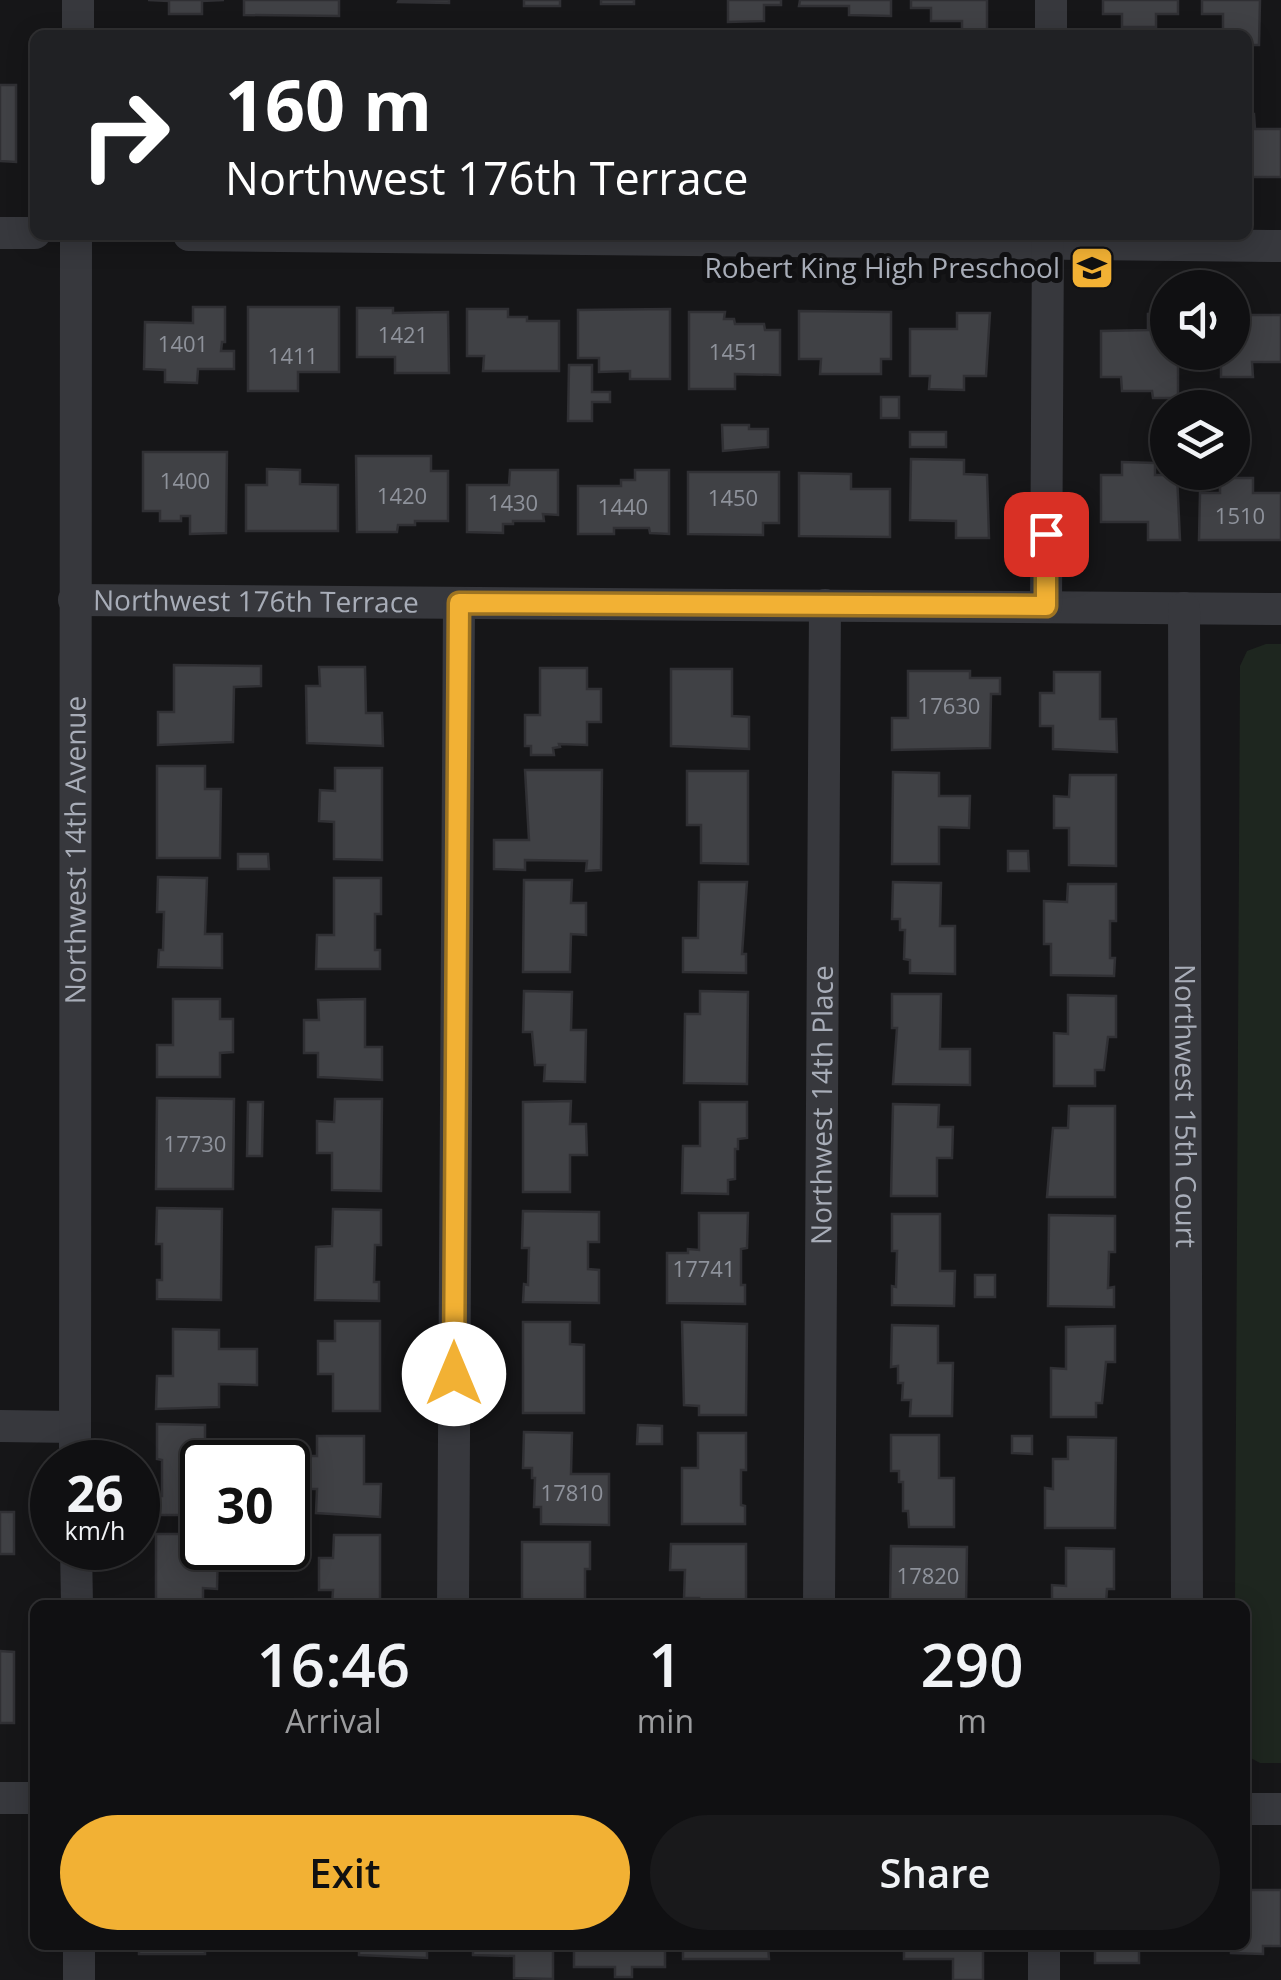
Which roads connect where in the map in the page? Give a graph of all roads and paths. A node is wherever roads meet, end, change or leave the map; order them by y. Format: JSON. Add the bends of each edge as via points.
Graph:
{"nodes":[{"id":1,"x":78,"y":0,"type":"edge"},
{"id":2,"x":1051,"y":0,"type":"edge"},
{"id":3,"x":78,"y":30,"type":"edge"},
{"id":4,"x":1050,"y":30,"type":"edge"},
{"id":5,"x":0,"y":233,"type":"edge"},
{"id":6,"x":30,"y":233,"type":"edge"},
{"id":7,"x":76,"y":240,"type":"edge"},
{"id":8,"x":1048,"y":240,"type":"edge"},
{"id":9,"x":1281,"y":246,"type":"edge"},
{"id":10,"x":74,"y":600,"type":"junction"},
{"id":11,"x":459,"y":603,"type":"junction"},
{"id":12,"x":825,"y":606,"type":"junction"},
{"id":13,"x":1046,"y":606,"type":"junction"},
{"id":14,"x":1184,"y":608,"type":"junction"},
{"id":15,"x":1281,"y":609,"type":"edge"},
{"id":16,"x":0,"y":1426,"type":"edge"},
{"id":17,"x":75,"y":1427,"type":"junction"},
{"id":18,"x":75,"y":1440,"type":"edge"},
{"id":19,"x":76,"y":1570,"type":"edge"},
{"id":20,"x":77,"y":1600,"type":"edge"},
{"id":21,"x":453,"y":1600,"type":"edge"},
{"id":22,"x":819,"y":1600,"type":"edge"},
{"id":23,"x":1187,"y":1600,"type":"edge"},
{"id":24,"x":0,"y":1798,"type":"edge"},
{"id":25,"x":30,"y":1798,"type":"edge"},
{"id":26,"x":1250,"y":1809,"type":"edge"},
{"id":27,"x":1281,"y":1809,"type":"edge"},
{"id":28,"x":80,"y":1950,"type":"edge"},
{"id":29,"x":1044,"y":1950,"type":"edge"},
{"id":30,"x":79,"y":1980,"type":"edge"},
{"id":31,"x":1044,"y":1980,"type":"edge"}],
"edges":[{"from":1,"to":3,"type":"street"},
{"from":2,"to":4,"type":"street"},
{"from":5,"to":6,"type":"street"},
{"from":7,"to":10,"type":"street","name":"Northwest 14th Avenue"},
{"from":8,"to":9,"type":"street"},
{"from":8,"to":13,"type":"street"},
{"from":10,"to":11,"type":"street","name":"Northwest 176th Terrace"},
{"from":10,"to":17,"type":"street","name":"Northwest 14th Avenue"},
{"from":11,"to":12,"type":"street","name":"Northwest 176th Terrace"},
{"from":11,"to":21,"type":"street"},
{"from":12,"to":13,"type":"street","name":"Northwest 176th Terrace"},
{"from":12,"to":22,"type":"street","name":"Northwest 14th Place"},
{"from":13,"to":14,"type":"street","name":"Northwest 176th Terrace"},
{"from":14,"to":15,"type":"street","name":"Northwest 176th Terrace"},
{"from":14,"to":23,"type":"street","name":"Northwest 15th Court"},
{"from":16,"to":17,"type":"street"},
{"from":17,"to":18,"type":"street","name":"Northwest 14th Avenue"},
{"from":19,"to":20,"type":"street"},
{"from":24,"to":25,"type":"street"},
{"from":26,"to":27,"type":"street"},
{"from":28,"to":30,"type":"street"},
{"from":29,"to":31,"type":"street"}]}
